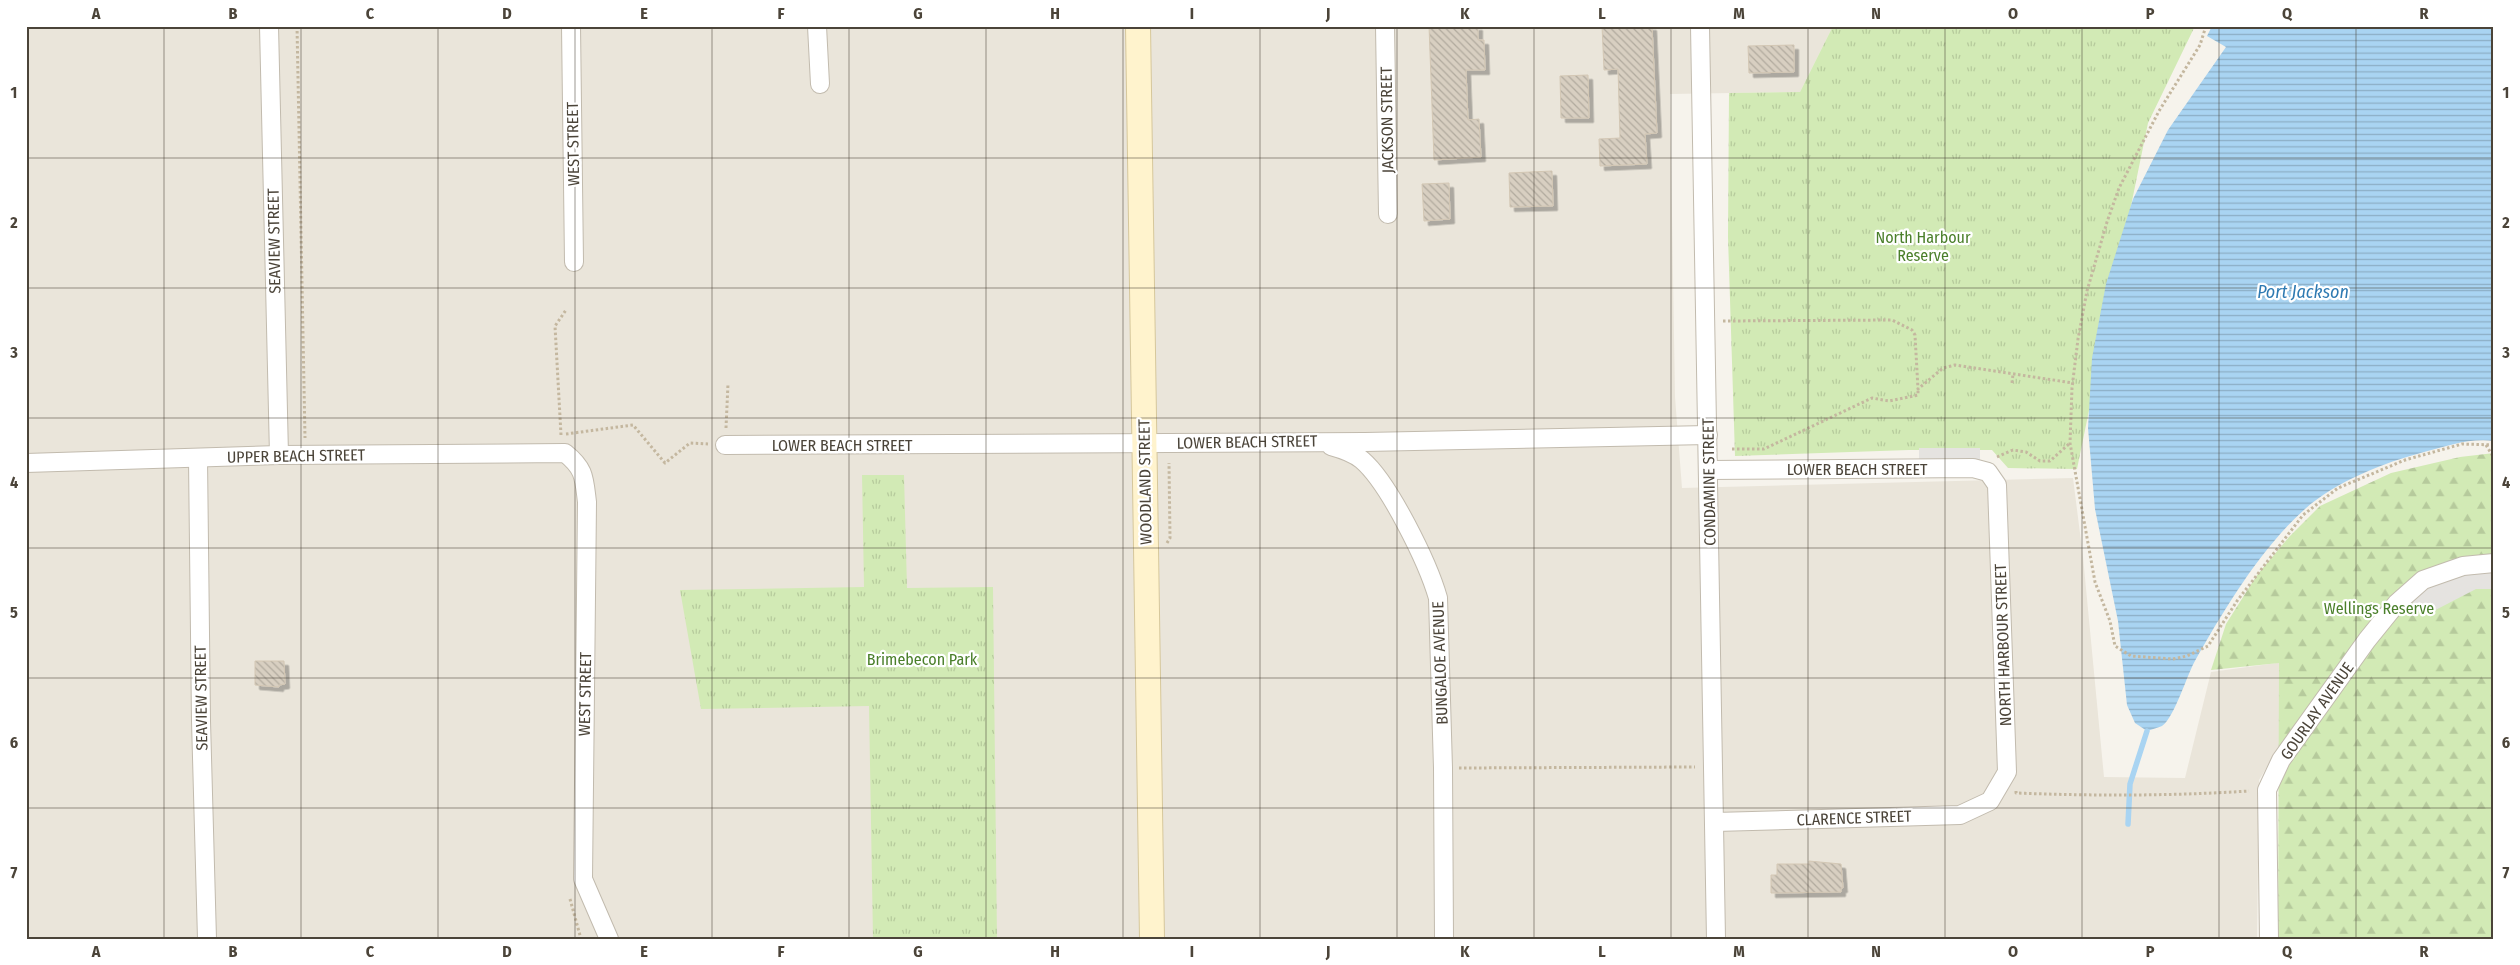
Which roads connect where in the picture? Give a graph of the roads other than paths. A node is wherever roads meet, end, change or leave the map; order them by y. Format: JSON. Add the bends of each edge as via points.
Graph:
{"nodes":[{"id":1,"x":269,"y":26,"type":"edge"},
{"id":2,"x":571,"y":26,"type":"edge"},
{"id":3,"x":817,"y":26,"type":"edge"},
{"id":4,"x":1138,"y":26,"type":"edge"},
{"id":5,"x":1385,"y":26,"type":"edge"},
{"id":6,"x":1700,"y":26,"type":"edge"},
{"id":7,"x":820,"y":84,"type":"dead end"},
{"id":8,"x":1388,"y":214,"type":"dead end"},
{"id":9,"x":574,"y":262,"type":"dead end"},
{"id":10,"x":1708,"y":435,"type":"junction"},
{"id":11,"x":1314,"y":441,"type":"junction"},
{"id":12,"x":1145,"y":443,"type":"junction"},
{"id":13,"x":725,"y":445,"type":"road end"},
{"id":14,"x":565,"y":452,"type":"joint"},
{"id":15,"x":279,"y":455,"type":"junction"},
{"id":16,"x":198,"y":458,"type":"junction"},
{"id":17,"x":26,"y":463,"type":"edge"},
{"id":18,"x":1709,"y":470,"type":"junction"},
{"id":19,"x":1997,"y":485,"type":"joint"},
{"id":20,"x":2494,"y":563,"type":"edge"},
{"id":21,"x":1990,"y":800,"type":"joint"},
{"id":22,"x":1715,"y":822,"type":"junction"},
{"id":23,"x":207,"y":939,"type":"edge"},
{"id":24,"x":609,"y":939,"type":"edge"},
{"id":25,"x":1152,"y":939,"type":"edge"},
{"id":26,"x":1444,"y":939,"type":"edge"},
{"id":27,"x":1716,"y":939,"type":"edge"},
{"id":28,"x":2268,"y":939,"type":"edge"}],
"edges":[{"from":1,"to":15,"type":"street","name":"SEAVIEW STREET"},
{"from":2,"to":9,"type":"street","name":"WEST STREET"},
{"from":3,"to":7,"type":"street"},
{"from":4,"to":12,"type":"street","name":"WOODLAND STREET"},
{"from":5,"to":8,"type":"street","name":"JACKSON STREET"},
{"from":6,"to":10,"type":"street","name":"CONDAMINE STREET"},
{"from":10,"to":11,"type":"street","name":"LOWER BEACH STREET"},
{"from":10,"to":18,"type":"street","name":"CONDAMINE STREET"},
{"from":11,"to":12,"type":"street","name":"LOWER BEACH STREET"},
{"from":11,"to":26,"type":"street","name":"BUNGALOE AVENUE","via":[[1350,453],[1372,470],[1430,572],[1438,598],[1444,768]]},
{"from":12,"to":13,"type":"street","name":"LOWER BEACH STREET"},
{"from":12,"to":25,"type":"street","name":"WOODLAND STREET"},
{"from":14,"to":15,"type":"street","name":"UPPER BEACH STREET"},
{"from":14,"to":24,"type":"street","name":"WEST STREET","via":[[584,474],[587,502],[583,879]]},
{"from":15,"to":16,"type":"street","name":"UPPER BEACH STREET"},
{"from":16,"to":17,"type":"street","name":"UPPER BEACH STREET"},
{"from":16,"to":23,"type":"street","name":"SEAVIEW STREET"},
{"from":18,"to":19,"type":"street","name":"LOWER BEACH STREET","via":[[1973,468],[1988,472]]},
{"from":18,"to":22,"type":"street","name":"CONDAMINE STREET"},
{"from":19,"to":21,"type":"street","name":"NORTH HARBOUR STREET","via":[[2007,772]]},
{"from":20,"to":28,"type":"street","name":"GOURLAY AVENUE","via":[[2463,566],[2423,580],[2397,603],[2281,760],[2267,790]]},
{"from":21,"to":22,"type":"street","name":"CLARENCE STREET","via":[[1960,815]]},
{"from":22,"to":27,"type":"street","name":"CONDAMINE STREET"}]}
